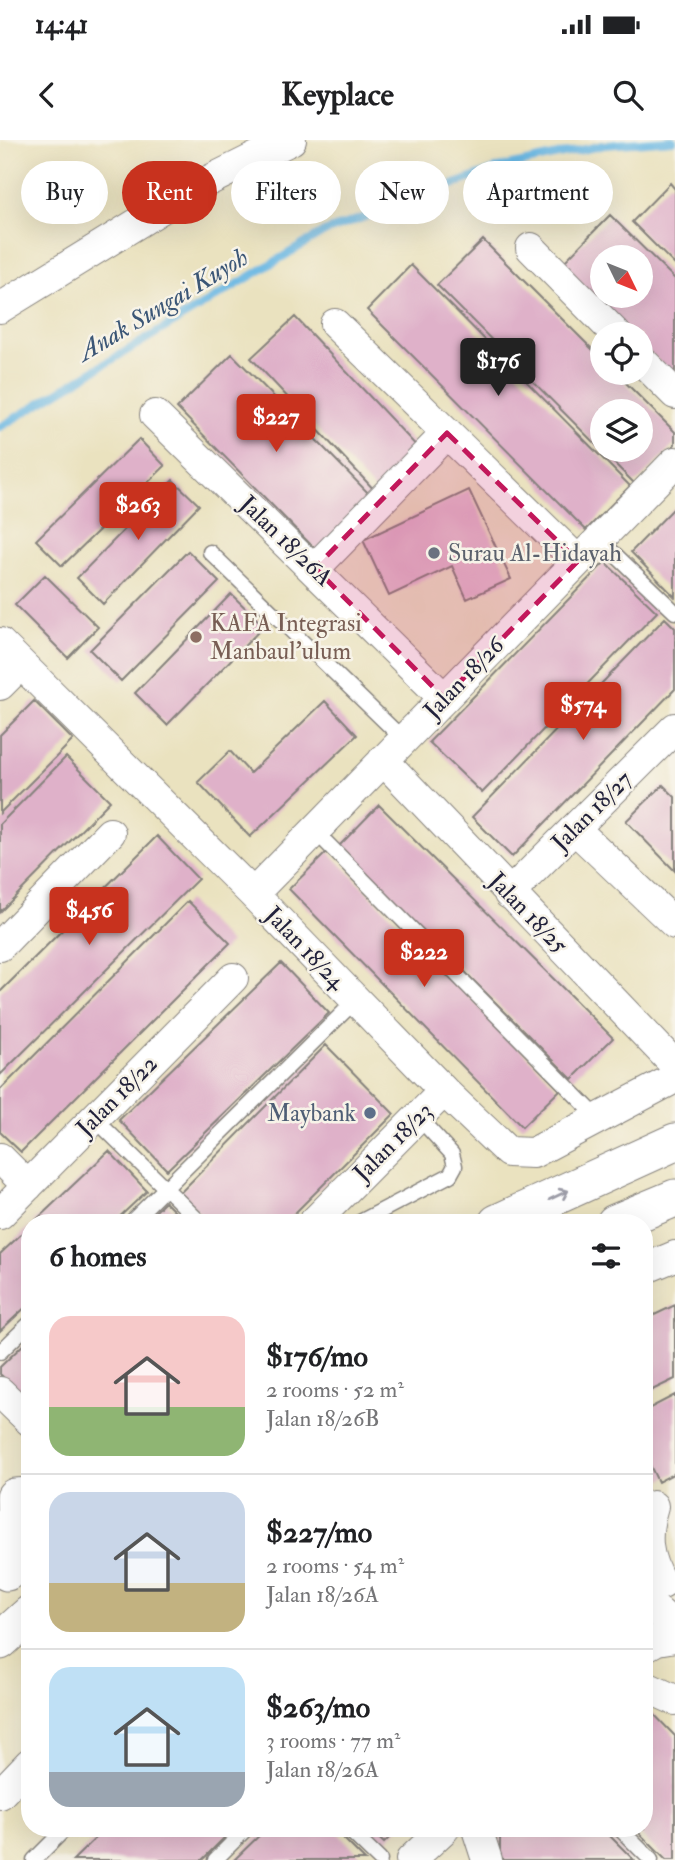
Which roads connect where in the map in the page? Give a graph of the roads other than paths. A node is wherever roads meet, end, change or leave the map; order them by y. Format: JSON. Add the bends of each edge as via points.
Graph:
{"nodes":[{"id":1,"x":291,"y":140,"type":"edge"},
{"id":2,"x":531,"y":248,"type":"dead end"},
{"id":3,"x":0,"y":308,"type":"edge"},
{"id":4,"x":604,"y":322,"type":"edge"},
{"id":5,"x":335,"y":324,"type":"dead end"},
{"id":6,"x":653,"y":372,"type":"edge"},
{"id":7,"x":675,"y":394,"type":"edge"},
{"id":8,"x":155,"y":415,"type":"dead end"},
{"id":9,"x":447,"y":433,"type":"junction"},
{"id":10,"x":675,"y":462,"type":"edge"},
{"id":11,"x":600,"y":540,"type":"junction"},
{"id":12,"x":210,"y":552,"type":"dead end"},
{"id":13,"x":578,"y":561,"type":"junction"},
{"id":14,"x":315,"y":568,"type":"junction"},
{"id":15,"x":675,"y":612,"type":"edge"},
{"id":16,"x":0,"y":643,"type":"edge"},
{"id":17,"x":22,"y":664,"type":"junction"},
{"id":18,"x":0,"y":685,"type":"edge"},
{"id":19,"x":444,"y":698,"type":"junction"},
{"id":20,"x":675,"y":728,"type":"edge"},
{"id":21,"x":393,"y":750,"type":"junction"},
{"id":22,"x":575,"y":829,"type":"junction"},
{"id":23,"x":315,"y":831,"type":"junction"},
{"id":24,"x":110,"y":833,"type":"dead end"},
{"id":25,"x":253,"y":894,"type":"junction"},
{"id":26,"x":509,"y":894,"type":"junction"},
{"id":27,"x":675,"y":925,"type":"edge"},
{"id":28,"x":0,"y":946,"type":"edge"},
{"id":29,"x":233,"y":978,"type":"dead end"},
{"id":30,"x":356,"y":1000,"type":"junction"},
{"id":31,"x":675,"y":1065,"type":"edge"},
{"id":32,"x":675,"y":1079,"type":"edge"},
{"id":33,"x":444,"y":1091,"type":"junction"},
{"id":34,"x":418,"y":1117,"type":"junction"},
{"id":35,"x":95,"y":1118,"type":"junction"},
{"id":36,"x":599,"y":1119,"type":"junction"},
{"id":37,"x":675,"y":1142,"type":"edge"},
{"id":38,"x":0,"y":1158,"type":"edge"},
{"id":39,"x":28,"y":1186,"type":"junction"},
{"id":40,"x":165,"y":1188,"type":"junction"},
{"id":41,"x":675,"y":1198,"type":"edge"},
{"id":42,"x":0,"y":1214,"type":"edge"},
{"id":43,"x":139,"y":1214,"type":"edge"},
{"id":44,"x":192,"y":1214,"type":"edge"},
{"id":45,"x":322,"y":1214,"type":"edge"},
{"id":46,"x":375,"y":1214,"type":"edge"},
{"id":47,"x":518,"y":1214,"type":"edge"},
{"id":48,"x":637,"y":1214,"type":"edge"},
{"id":49,"x":675,"y":1256,"type":"edge"},
{"id":50,"x":653,"y":1265,"type":"edge"},
{"id":51,"x":21,"y":1332,"type":"edge"},
{"id":52,"x":0,"y":1352,"type":"edge"},
{"id":53,"x":0,"y":1392,"type":"edge"},
{"id":54,"x":21,"y":1412,"type":"edge"},
{"id":55,"x":19,"y":1497,"type":"edge"},
{"id":56,"x":12,"y":1567,"type":"edge"},
{"id":57,"x":656,"y":1586,"type":"edge"},
{"id":58,"x":21,"y":1622,"type":"edge"},
{"id":59,"x":675,"y":1626,"type":"edge"},
{"id":60,"x":675,"y":1637,"type":"edge"},
{"id":61,"x":0,"y":1641,"type":"edge"},
{"id":62,"x":653,"y":1642,"type":"edge"},
{"id":63,"x":653,"y":1690,"type":"edge"},
{"id":64,"x":675,"y":1700,"type":"edge"},
{"id":65,"x":21,"y":1772,"type":"edge"},
{"id":66,"x":0,"y":1794,"type":"edge"},
{"id":67,"x":57,"y":1837,"type":"edge"},
{"id":68,"x":238,"y":1837,"type":"edge"},
{"id":69,"x":356,"y":1837,"type":"edge"},
{"id":70,"x":436,"y":1837,"type":"edge"},
{"id":71,"x":480,"y":1837,"type":"edge"},
{"id":72,"x":629,"y":1837,"type":"edge"},
{"id":73,"x":415,"y":1859,"type":"edge"},
{"id":74,"x":34,"y":1860,"type":"edge"},
{"id":75,"x":215,"y":1860,"type":"edge"},
{"id":76,"x":380,"y":1860,"type":"edge"},
{"id":77,"x":487,"y":1860,"type":"edge"},
{"id":78,"x":651,"y":1860,"type":"edge"}],
"edges":[{"from":1,"to":3,"type":"street","via":[[198,186]]},
{"from":2,"to":4,"type":"street"},
{"from":5,"to":9,"type":"street"},
{"from":6,"to":7,"type":"street"},
{"from":8,"to":14,"type":"street","name":"Jalan 18/26A"},
{"from":9,"to":13,"type":"street"},
{"from":9,"to":14,"type":"street"},
{"from":10,"to":11,"type":"street","name":"Jalan 18/26"},
{"from":11,"to":13,"type":"street","name":"Jalan 18/26"},
{"from":11,"to":15,"type":"lane"},
{"from":12,"to":21,"type":"lane"},
{"from":13,"to":19,"type":"street","name":"Jalan 18/26"},
{"from":14,"to":19,"type":"street","name":"Jalan 18/26A"},
{"from":16,"to":17,"type":"street","name":"Jalan 18/24"},
{"from":17,"to":18,"type":"street"},
{"from":17,"to":25,"type":"street","name":"Jalan 18/24"},
{"from":19,"to":21,"type":"street","name":"Jalan 18/26"},
{"from":20,"to":22,"type":"street","name":"Jalan 18/27"},
{"from":21,"to":23,"type":"street","name":"Jalan 18/26"},
{"from":21,"to":26,"type":"street","name":"Jalan 18/25"},
{"from":22,"to":26,"type":"street","name":"Jalan 18/27"},
{"from":22,"to":27,"type":"street"},
{"from":23,"to":25,"type":"street","name":"Jalan 18/26"},
{"from":23,"to":36,"type":"lane"},
{"from":24,"to":28,"type":"street"},
{"from":25,"to":30,"type":"street","name":"Jalan 18/24"},
{"from":26,"to":31,"type":"street","name":"Jalan 18/25"},
{"from":29,"to":35,"type":"street","name":"Jalan 18/22"},
{"from":30,"to":33,"type":"street","name":"Jalan 18/24"},
{"from":30,"to":40,"type":"lane"},
{"from":32,"to":36,"type":"street","name":"Jalan 18/24"},
{"from":33,"to":34,"type":"street","name":"Jalan 18/23"},
{"from":33,"to":36,"type":"street","name":"Jalan 18/24","via":[[508,1152],[533,1153]]},
{"from":34,"to":45,"type":"street","name":"Jalan 18/23"},
{"from":34,"to":46,"type":"lane","via":[[452,1153],[455,1166],[450,1175]]},
{"from":35,"to":39,"type":"street","name":"Jalan 18/22"},
{"from":35,"to":40,"type":"lane"},
{"from":47,"to":37,"type":"street","one_way":true},
{"from":38,"to":39,"type":"street"},
{"from":39,"to":42,"type":"street","name":"Jalan 18/22"},
{"from":40,"to":43,"type":"lane"},
{"from":40,"to":44,"type":"lane"},
{"from":41,"to":48,"type":"street"},
{"from":49,"to":50,"type":"street"},
{"from":51,"to":52,"type":"lane"},
{"from":53,"to":54,"type":"street"},
{"from":55,"to":56,"type":"street"},
{"from":57,"to":59,"type":"street"},
{"from":58,"to":61,"type":"street"},
{"from":60,"to":62,"type":"street"},
{"from":63,"to":64,"type":"street"},
{"from":65,"to":66,"type":"street"},
{"from":67,"to":74,"type":"lane"},
{"from":68,"to":75,"type":"lane"},
{"from":69,"to":76,"type":"lane"},
{"from":70,"to":73,"type":"street"},
{"from":71,"to":77,"type":"street"},
{"from":72,"to":78,"type":"lane"}]}
